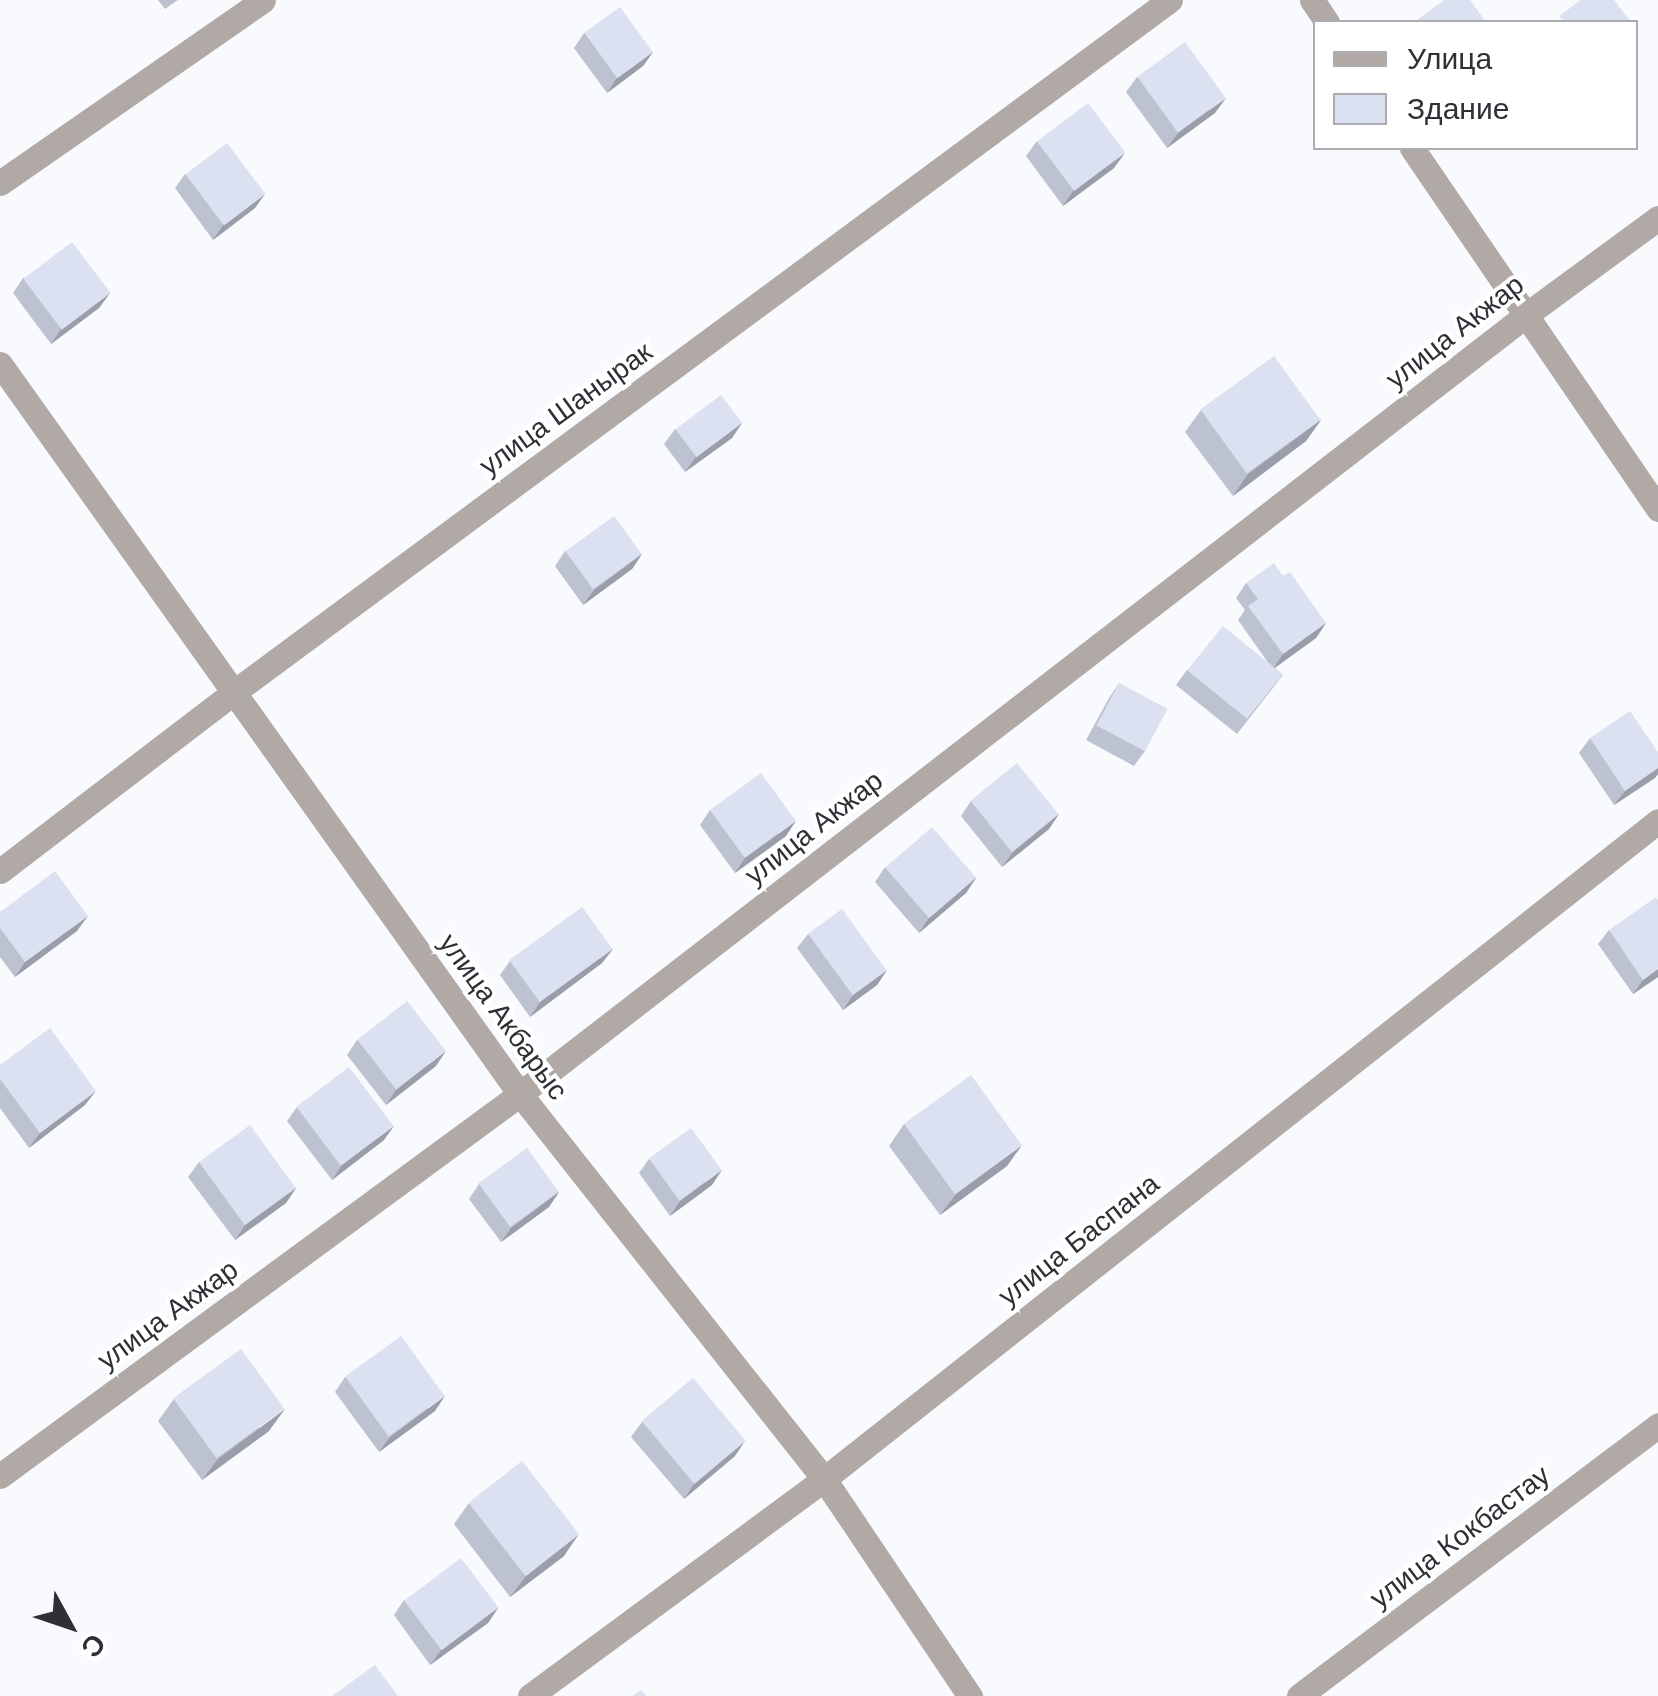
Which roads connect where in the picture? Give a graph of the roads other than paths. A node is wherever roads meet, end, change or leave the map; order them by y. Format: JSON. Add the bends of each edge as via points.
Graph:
{"nodes":[{"id":1,"x":263,"y":0,"type":"edge"},
{"id":2,"x":1170,"y":0,"type":"edge"},
{"id":3,"x":1413,"y":150,"type":"edge"},
{"id":4,"x":0,"y":184,"type":"edge"},
{"id":5,"x":1658,"y":218,"type":"edge"},
{"id":6,"x":1526,"y":314,"type":"junction"},
{"id":7,"x":0,"y":364,"type":"edge"},
{"id":8,"x":1658,"y":508,"type":"edge"},
{"id":9,"x":234,"y":692,"type":"junction"},
{"id":10,"x":1658,"y":821,"type":"edge"},
{"id":11,"x":0,"y":871,"type":"edge"},
{"id":12,"x":520,"y":1094,"type":"junction"},
{"id":13,"x":1658,"y":1425,"type":"edge"},
{"id":14,"x":0,"y":1476,"type":"edge"},
{"id":15,"x":824,"y":1478,"type":"junction"},
{"id":16,"x":530,"y":1696,"type":"edge"},
{"id":17,"x":970,"y":1696,"type":"edge"},
{"id":18,"x":1299,"y":1696,"type":"edge"}],
"edges":[{"from":1,"to":4,"type":"street"},
{"from":2,"to":9,"type":"street","name":"улица Шанырак"},
{"from":3,"to":6,"type":"street"},
{"from":5,"to":6,"type":"street","name":"улица Акжар"},
{"from":6,"to":8,"type":"street"},
{"from":6,"to":12,"type":"street","name":"улица Акжар"},
{"from":7,"to":9,"type":"street","name":"улица Акбарыс"},
{"from":9,"to":11,"type":"street","name":"улица Шанырак"},
{"from":9,"to":12,"type":"street","name":"улица Акбарыс"},
{"from":10,"to":15,"type":"street","name":"улица Баспана"},
{"from":12,"to":14,"type":"street","name":"улица Акжар"},
{"from":12,"to":15,"type":"street","name":"улица Акбарыс"},
{"from":13,"to":18,"type":"street","name":"улица Кокбастау"},
{"from":15,"to":16,"type":"street","name":"улица Баспана"},
{"from":15,"to":17,"type":"street","name":"улица Акбарыс"}]}
